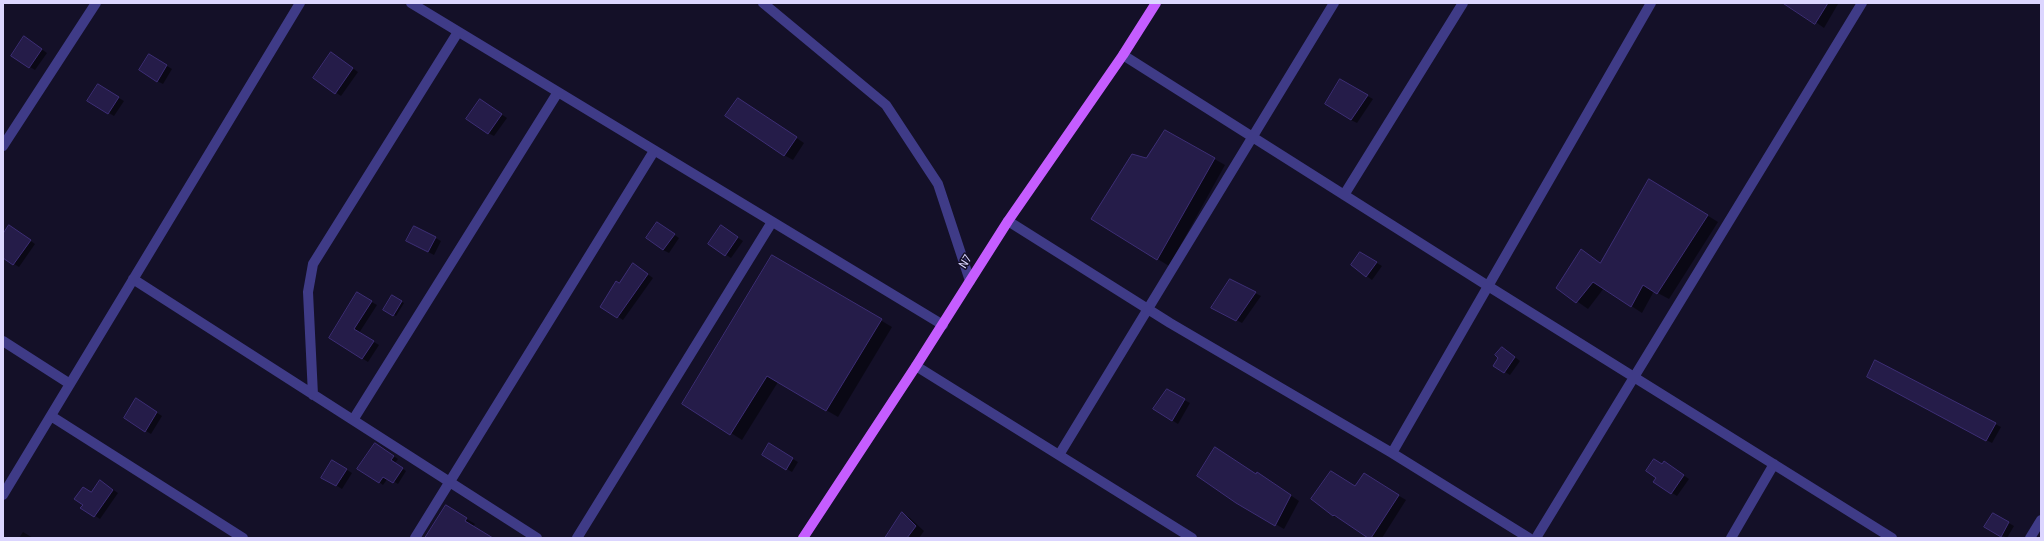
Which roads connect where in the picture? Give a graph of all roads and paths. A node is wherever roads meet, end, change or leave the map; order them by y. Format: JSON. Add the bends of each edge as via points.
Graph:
{"nodes":[{"id":1,"x":96,"y":3,"type":"edge"},
{"id":2,"x":300,"y":3,"type":"edge"},
{"id":3,"x":410,"y":3,"type":"edge"},
{"id":4,"x":763,"y":3,"type":"edge"},
{"id":5,"x":1156,"y":3,"type":"edge"},
{"id":6,"x":1334,"y":3,"type":"edge"},
{"id":7,"x":1463,"y":3,"type":"edge"},
{"id":8,"x":1651,"y":3,"type":"edge"},
{"id":9,"x":1862,"y":3,"type":"edge"},
{"id":10,"x":458,"y":32,"type":"junction"},
{"id":11,"x":1123,"y":55,"type":"junction"},
{"id":12,"x":558,"y":92,"type":"junction"},
{"id":13,"x":1253,"y":137,"type":"junction"},
{"id":14,"x":3,"y":146,"type":"edge"},
{"id":15,"x":654,"y":151,"type":"junction"},
{"id":16,"x":1344,"y":195,"type":"junction"},
{"id":17,"x":1008,"y":221,"type":"junction"},
{"id":18,"x":772,"y":222,"type":"junction"},
{"id":19,"x":133,"y":279,"type":"junction"},
{"id":20,"x":970,"y":281,"type":"junction"},
{"id":21,"x":1488,"y":286,"type":"junction"},
{"id":22,"x":1148,"y":309,"type":"junction"},
{"id":23,"x":942,"y":326,"type":"junction"},
{"id":24,"x":3,"y":341,"type":"edge"},
{"id":25,"x":916,"y":366,"type":"junction"},
{"id":26,"x":1634,"y":376,"type":"junction"},
{"id":27,"x":70,"y":384,"type":"junction"},
{"id":28,"x":313,"y":395,"type":"junction"},
{"id":29,"x":51,"y":416,"type":"junction"},
{"id":30,"x":353,"y":420,"type":"junction"},
{"id":31,"x":1392,"y":453,"type":"junction"},
{"id":32,"x":1059,"y":455,"type":"junction"},
{"id":33,"x":1774,"y":464,"type":"junction"},
{"id":34,"x":449,"y":482,"type":"junction"},
{"id":35,"x":3,"y":495,"type":"edge"},
{"id":36,"x":2041,"y":520,"type":"edge"},
{"id":37,"x":243,"y":538,"type":"edge"},
{"id":38,"x":415,"y":538,"type":"edge"},
{"id":39,"x":536,"y":538,"type":"edge"},
{"id":40,"x":577,"y":538,"type":"edge"},
{"id":41,"x":803,"y":538,"type":"edge"},
{"id":42,"x":1192,"y":538,"type":"edge"},
{"id":43,"x":1529,"y":538,"type":"edge"},
{"id":44,"x":1536,"y":538,"type":"edge"},
{"id":45,"x":1731,"y":538,"type":"edge"},
{"id":46,"x":1892,"y":538,"type":"edge"},
{"id":47,"x":2030,"y":538,"type":"edge"}],
"edges":[{"from":1,"to":14,"type":"street"},
{"from":2,"to":19,"type":"street"},
{"from":3,"to":10,"type":"street"},
{"from":4,"to":20,"type":"street","via":[[886,105],[938,184]]},
{"from":5,"to":11,"type":"main road","name":"N7"},
{"from":6,"to":13,"type":"street"},
{"from":7,"to":16,"type":"street"},
{"from":8,"to":21,"type":"street"},
{"from":9,"to":26,"type":"street"},
{"from":10,"to":12,"type":"street"},
{"from":10,"to":28,"type":"street","via":[[313,264],[308,292]]},
{"from":11,"to":13,"type":"street"},
{"from":11,"to":17,"type":"main road","name":"N7"},
{"from":12,"to":15,"type":"street"},
{"from":12,"to":30,"type":"street"},
{"from":13,"to":16,"type":"street"},
{"from":13,"to":22,"type":"street"},
{"from":15,"to":18,"type":"street"},
{"from":15,"to":34,"type":"street"},
{"from":16,"to":21,"type":"street"},
{"from":17,"to":20,"type":"main road","name":"N7"},
{"from":17,"to":22,"type":"street"},
{"from":18,"to":23,"type":"street"},
{"from":18,"to":40,"type":"street"},
{"from":19,"to":27,"type":"street"},
{"from":19,"to":28,"type":"street"},
{"from":20,"to":23,"type":"main road","name":"N7"},
{"from":21,"to":26,"type":"street"},
{"from":21,"to":31,"type":"street"},
{"from":22,"to":31,"type":"street"},
{"from":22,"to":32,"type":"street"},
{"from":23,"to":25,"type":"main road","name":"N7"},
{"from":24,"to":27,"type":"street"},
{"from":25,"to":32,"type":"street"},
{"from":25,"to":41,"type":"main road","name":"N7"},
{"from":26,"to":33,"type":"street"},
{"from":26,"to":44,"type":"street"},
{"from":27,"to":29,"type":"street"},
{"from":28,"to":30,"type":"street"},
{"from":29,"to":35,"type":"street"},
{"from":29,"to":37,"type":"street"},
{"from":30,"to":34,"type":"street"},
{"from":31,"to":43,"type":"street"},
{"from":32,"to":42,"type":"street"},
{"from":33,"to":45,"type":"street"},
{"from":33,"to":46,"type":"street"},
{"from":34,"to":38,"type":"street"},
{"from":34,"to":39,"type":"street"},
{"from":36,"to":47,"type":"street"}]}
